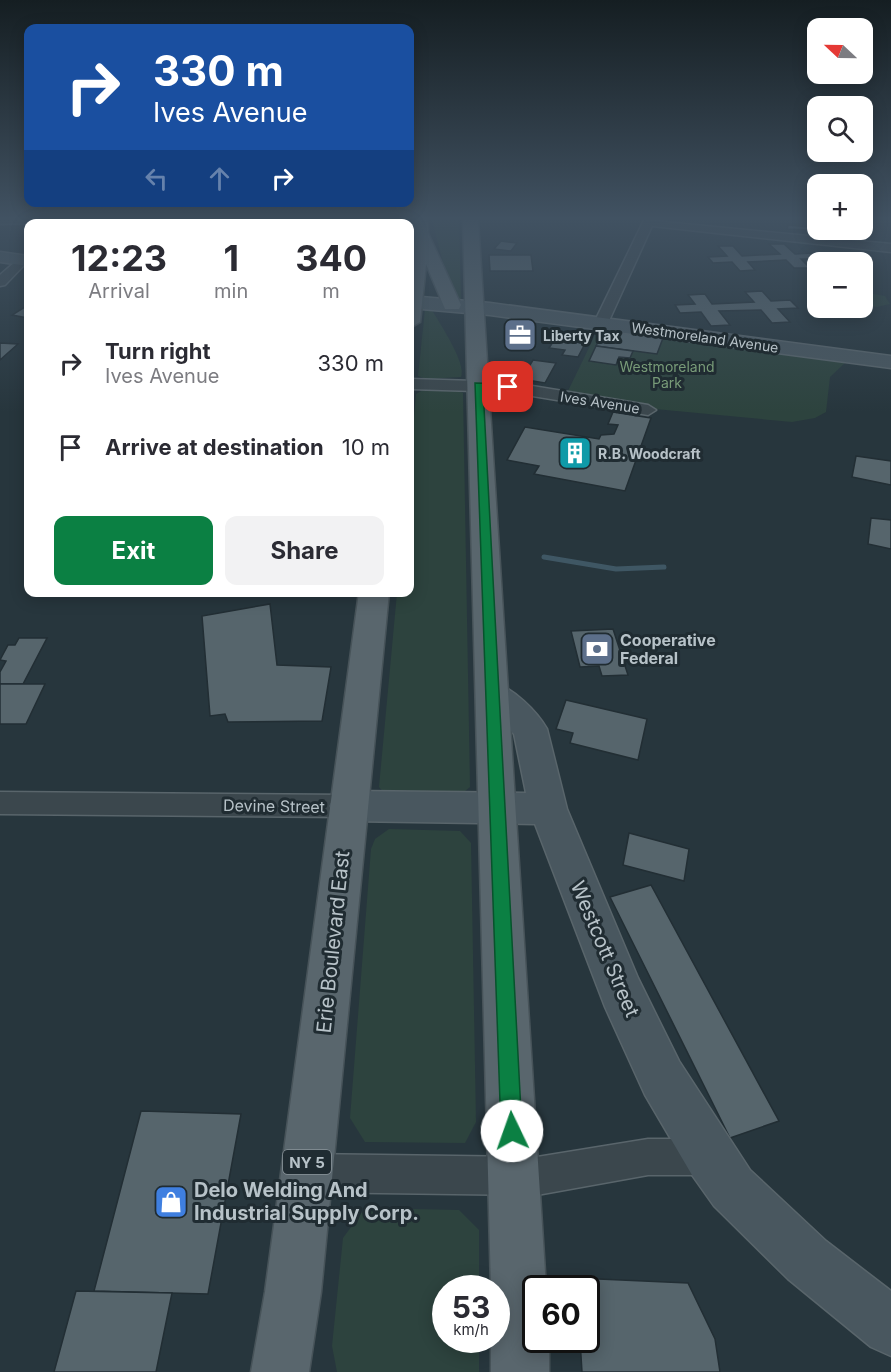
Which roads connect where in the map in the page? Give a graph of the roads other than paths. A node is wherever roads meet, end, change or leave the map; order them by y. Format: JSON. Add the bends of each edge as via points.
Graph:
{"nodes":[{"id":1,"x":437,"y":284,"type":"edge"},
{"id":2,"x":474,"y":284,"type":"edge"},
{"id":3,"x":619,"y":284,"type":"edge"},
{"id":4,"x":414,"y":303,"type":"edge"},
{"id":5,"x":475,"y":307,"type":"junction"},
{"id":6,"x":447,"y":317,"type":"junction"},
{"id":7,"x":601,"y":323,"type":"junction"},
{"id":8,"x":891,"y":362,"type":"edge"},
{"id":9,"x":477,"y":374,"type":"junction"},
{"id":10,"x":414,"y":383,"type":"edge"},
{"id":11,"x":648,"y":410,"type":"dead end"},
{"id":12,"x":373,"y":597,"type":"edge"},
{"id":13,"x":493,"y":694,"type":"junction"},
{"id":14,"x":0,"y":803,"type":"edge"},
{"id":15,"x":348,"y":806,"type":"junction"},
{"id":16,"x":497,"y":809,"type":"junction"},
{"id":17,"x":548,"y":810,"type":"junction"},
{"id":18,"x":710,"y":1157,"type":"junction"},
{"id":19,"x":306,"y":1173,"type":"junction"},
{"id":20,"x":514,"y":1177,"type":"junction"},
{"id":21,"x":293,"y":1292,"type":"junction"},
{"id":22,"x":891,"y":1327,"type":"edge"},
{"id":23,"x":280,"y":1372,"type":"edge"},
{"id":24,"x":296,"y":1372,"type":"edge"},
{"id":25,"x":520,"y":1372,"type":"edge"}],
"edges":[{"from":1,"to":6,"type":"main road"},
{"from":2,"to":5,"type":"main road"},
{"from":3,"to":7,"type":"street"},
{"from":4,"to":6,"type":"street","name":"Westmoreland Avenue"},
{"from":5,"to":6,"type":"street","name":"Westmoreland Avenue"},
{"from":5,"to":7,"type":"street","name":"Westmoreland Avenue"},
{"from":5,"to":9,"type":"main road"},
{"from":6,"to":9,"type":"main road"},
{"from":7,"to":8,"type":"street","name":"Westmoreland Avenue"},
{"from":9,"to":10,"type":"street","name":"Ives Avenue"},
{"from":9,"to":11,"type":"street","name":"Ives Avenue"},
{"from":9,"to":13,"type":"main road"},
{"from":12,"to":15,"type":"main road","name":"Erie Boulevard East","number":"NY 5"},
{"from":13,"to":16,"type":"main road"},
{"from":13,"to":17,"type":"street","name":"Westcott Street","via":[[530,729]]},
{"from":14,"to":15,"type":"street","name":"Devine Street"},
{"from":15,"to":16,"type":"street","name":"Devine Street"},
{"from":15,"to":19,"type":"main road","name":"Erie Boulevard East","number":"NY 5"},
{"from":16,"to":17,"type":"street","name":"Devine Street"},
{"from":16,"to":20,"type":"main road"},
{"from":17,"to":18,"type":"street","name":"Westcott Street","via":[[621,992],[662,1078]]},
{"from":18,"to":20,"type":"street","via":[[648,1157]]},
{"from":18,"to":22,"type":"street","name":"Westcott Street","via":[[732,1188],[807,1260]]},
{"from":19,"to":20,"type":"street"},
{"from":19,"to":21,"type":"main road","name":"Erie Boulevard East","number":"NY 5"},
{"from":20,"to":25,"type":"main road"},
{"from":21,"to":23,"type":"main road","name":"Erie Boulevard East","number":"NY 5"},
{"from":21,"to":24,"type":"main road","name":"Erie Boulevard East","number":"NY 5"}]}
